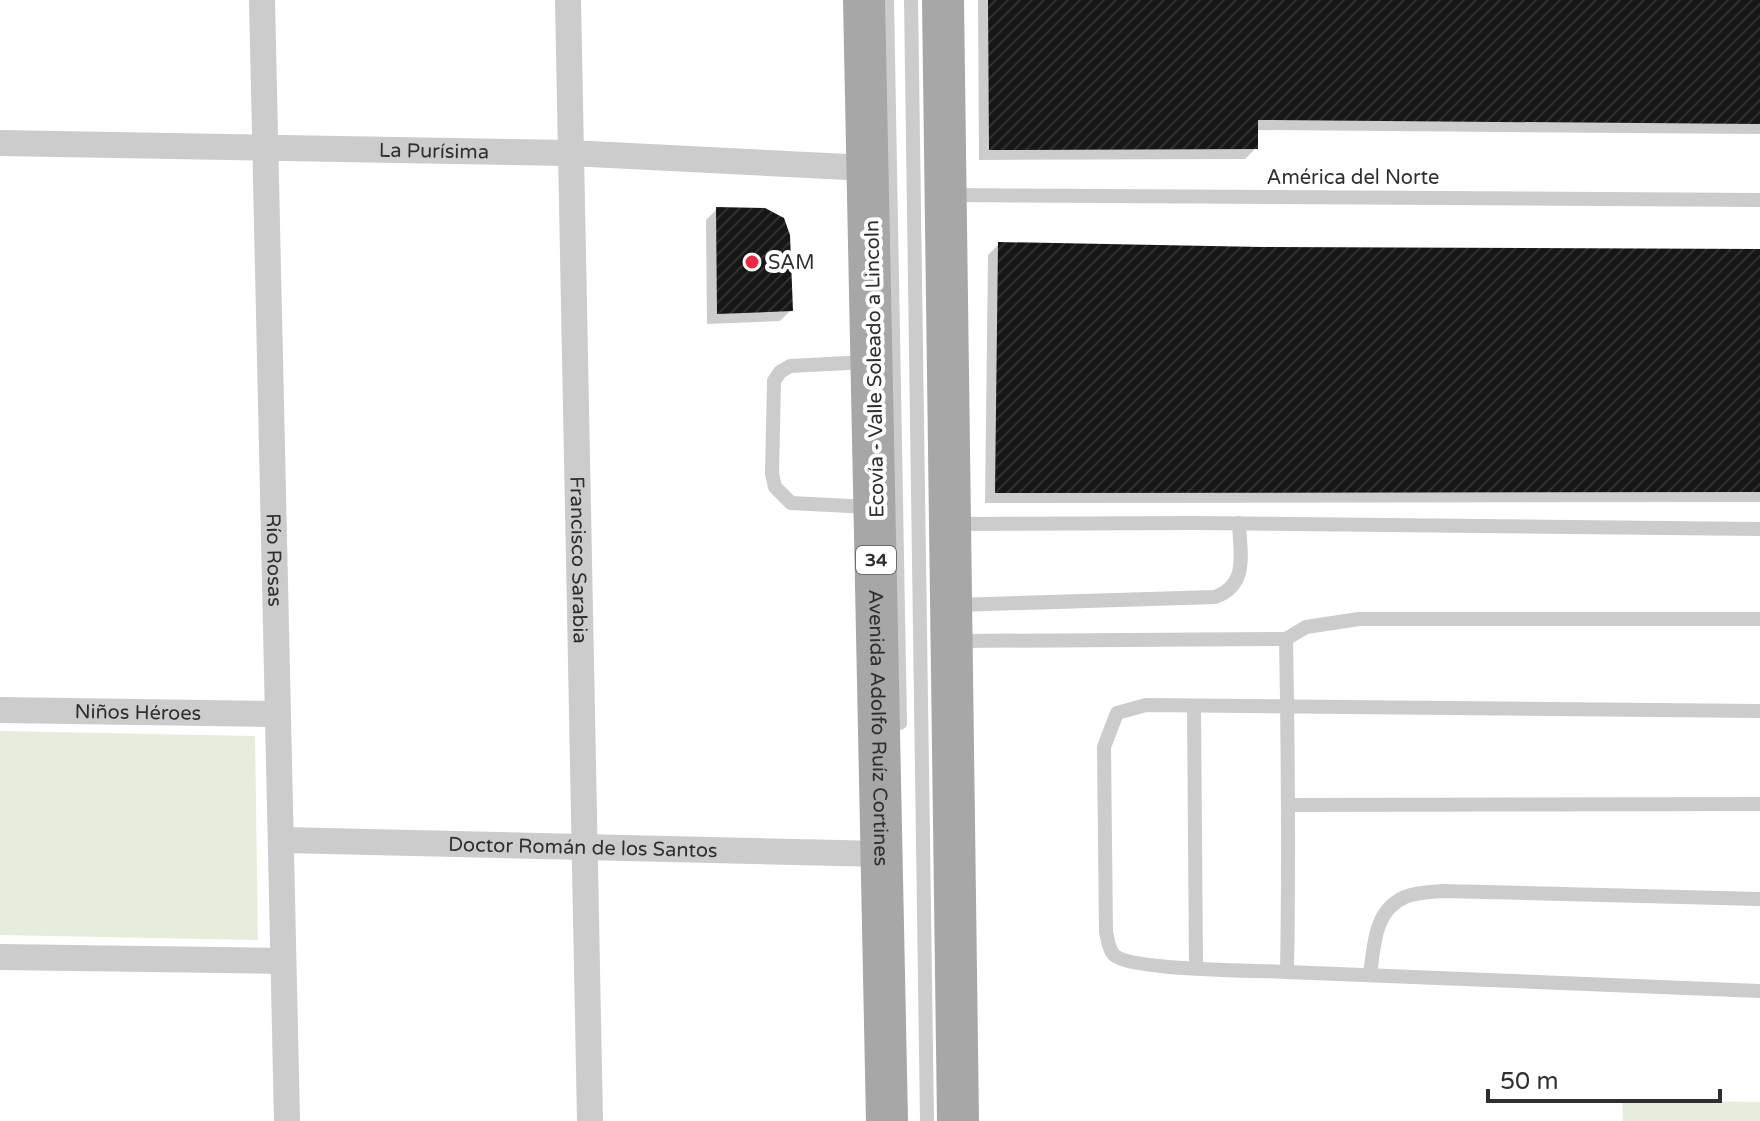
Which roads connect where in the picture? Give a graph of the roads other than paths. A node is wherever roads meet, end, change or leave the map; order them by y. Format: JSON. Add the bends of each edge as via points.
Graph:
{"nodes":[{"id":1,"x":262,"y":0,"type":"edge"},
{"id":2,"x":568,"y":0,"type":"edge"},
{"id":3,"x":864,"y":0,"type":"edge"},
{"id":4,"x":887,"y":0,"type":"edge"},
{"id":5,"x":911,"y":0,"type":"edge"},
{"id":6,"x":943,"y":0,"type":"edge"},
{"id":7,"x":0,"y":143,"type":"edge"},
{"id":8,"x":264,"y":147,"type":"junction"},
{"id":9,"x":570,"y":153,"type":"junction"},
{"id":10,"x":868,"y":168,"type":"junction"},
{"id":11,"x":946,"y":195,"type":"junction"},
{"id":12,"x":1760,"y":200,"type":"edge"},
{"id":13,"x":872,"y":361,"type":"junction"},
{"id":14,"x":875,"y":507,"type":"junction"},
{"id":15,"x":1239,"y":523,"type":"junction"},
{"id":16,"x":950,"y":524,"type":"junction"},
{"id":17,"x":1760,"y":529,"type":"edge"},
{"id":18,"x":1760,"y":619,"type":"edge"},
{"id":19,"x":951,"y":624,"type":"junction"},
{"id":20,"x":1286,"y":639,"type":"junction"},
{"id":21,"x":1287,"y":705,"type":"junction"},
{"id":22,"x":1194,"y":706,"type":"junction"},
{"id":23,"x":0,"y":710,"type":"edge"},
{"id":24,"x":1760,"y":711,"type":"edge"},
{"id":25,"x":277,"y":714,"type":"junction"},
{"id":26,"x":900,"y":743,"type":"dead end"},
{"id":27,"x":1760,"y":804,"type":"edge"},
{"id":28,"x":1289,"y":805,"type":"junction"},
{"id":29,"x":283,"y":840,"type":"junction"},
{"id":30,"x":585,"y":849,"type":"junction"},
{"id":31,"x":883,"y":854,"type":"junction"},
{"id":32,"x":1760,"y":899,"type":"edge"},
{"id":33,"x":0,"y":957,"type":"edge"},
{"id":34,"x":283,"y":961,"type":"junction"},
{"id":35,"x":1196,"y":967,"type":"junction"},
{"id":36,"x":1287,"y":972,"type":"junction"},
{"id":37,"x":1370,"y":975,"type":"junction"},
{"id":38,"x":1760,"y":991,"type":"edge"},
{"id":39,"x":287,"y":1121,"type":"edge"},
{"id":40,"x":590,"y":1121,"type":"edge"},
{"id":41,"x":887,"y":1121,"type":"edge"},
{"id":42,"x":927,"y":1121,"type":"edge"},
{"id":43,"x":958,"y":1121,"type":"edge"}],
"edges":[{"from":1,"to":8,"type":"street","name":"Río Rosas"},
{"from":2,"to":9,"type":"street","name":"Francisco Sarabia"},
{"from":3,"to":10,"type":"main road","name":"Avenida Adolfo Ruíz Cortines","number":"34"},
{"from":4,"to":26,"type":"lane","name":"Ecovía - Valle Soleado a Lincoln"},
{"from":5,"to":42,"type":"lane"},
{"from":6,"to":11,"type":"main road"},
{"from":7,"to":8,"type":"street","name":"La Purísima"},
{"from":8,"to":9,"type":"street","name":"La Purísima"},
{"from":8,"to":25,"type":"street","name":"Río Rosas"},
{"from":9,"to":10,"type":"street","name":"La Purísima"},
{"from":9,"to":30,"type":"street","name":"Francisco Sarabia"},
{"from":10,"to":13,"type":"main road","name":"Avenida Adolfo Ruíz Cortines","number":"34"},
{"from":11,"to":12,"type":"lane","name":"América del Norte"},
{"from":11,"to":16,"type":"main road"},
{"from":13,"to":14,"type":"main road","name":"Avenida Adolfo Ruíz Cortines","number":"34"},
{"from":13,"to":14,"type":"lane","via":[[790,366],[780,372],[774,381],[772,474],[775,487],[791,503]]},
{"from":14,"to":31,"type":"main road","name":"Avenida Adolfo Ruíz Cortines","number":"34"},
{"from":15,"to":16,"type":"lane"},
{"from":15,"to":17,"type":"lane"},
{"from":15,"to":19,"type":"lane","via":[[1238,580],[1229,592],[1215,597]]},
{"from":16,"to":19,"type":"main road"},
{"from":18,"to":20,"type":"lane","via":[[1359,619],[1306,627]]},
{"from":19,"to":20,"type":"lane"},
{"from":19,"to":43,"type":"main road"},
{"from":20,"to":21,"type":"lane"},
{"from":21,"to":22,"type":"lane"},
{"from":21,"to":24,"type":"lane"},
{"from":21,"to":28,"type":"lane"},
{"from":22,"to":35,"type":"lane"},
{"from":22,"to":35,"type":"lane","via":[[1146,705],[1117,713],[1104,747],[1109,946],[1115,955],[1138,965]]},
{"from":23,"to":25,"type":"street","name":"Niños Héroes"},
{"from":25,"to":29,"type":"street","name":"Río Rosas"},
{"from":27,"to":28,"type":"lane"},
{"from":28,"to":36,"type":"lane"},
{"from":29,"to":30,"type":"street","name":"Doctor Román de los Santos"},
{"from":29,"to":34,"type":"street","name":"Río Rosas"},
{"from":30,"to":31,"type":"street","name":"Doctor Román de los Santos"},
{"from":30,"to":40,"type":"street","name":"Francisco Sarabia"},
{"from":31,"to":41,"type":"main road","name":"Avenida Adolfo Ruíz Cortines","number":"34"},
{"from":32,"to":37,"type":"lane","via":[[1443,891],[1406,897],[1387,908],[1376,930]]},
{"from":33,"to":34,"type":"street"},
{"from":34,"to":39,"type":"street","name":"Río Rosas"},
{"from":35,"to":36,"type":"lane"},
{"from":36,"to":37,"type":"lane"},
{"from":37,"to":38,"type":"lane"}]}
